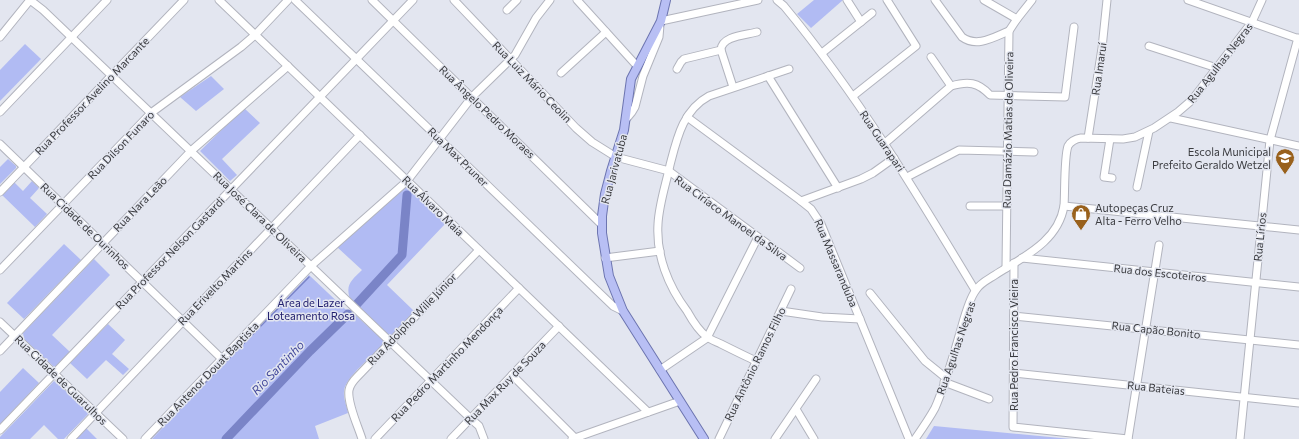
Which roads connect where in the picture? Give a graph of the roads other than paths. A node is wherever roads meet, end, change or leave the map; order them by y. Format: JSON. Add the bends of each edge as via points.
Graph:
{"nodes":[{"id":1,"x":30,"y":0,"type":"edge"},
{"id":2,"x":107,"y":0,"type":"edge"},
{"id":3,"x":184,"y":0,"type":"edge"},
{"id":4,"x":219,"y":0,"type":"edge"},
{"id":5,"x":288,"y":0,"type":"edge"},
{"id":6,"x":295,"y":0,"type":"edge"},
{"id":7,"x":372,"y":0,"type":"edge"},
{"id":8,"x":413,"y":0,"type":"edge"},
{"id":9,"x":454,"y":0,"type":"edge"},
{"id":10,"x":517,"y":0,"type":"edge"},
{"id":11,"x":550,"y":0,"type":"edge"},
{"id":12,"x":577,"y":0,"type":"edge"},
{"id":13,"x":666,"y":0,"type":"edge"},
{"id":14,"x":758,"y":0,"type":"edge"},
{"id":15,"x":777,"y":0,"type":"edge"},
{"id":16,"x":847,"y":0,"type":"edge"},
{"id":17,"x":887,"y":0,"type":"edge"},
{"id":18,"x":935,"y":0,"type":"edge"},
{"id":19,"x":984,"y":0,"type":"edge"},
{"id":20,"x":1032,"y":0,"type":"edge"},
{"id":21,"x":1107,"y":0,"type":"edge"},
{"id":22,"x":1188,"y":0,"type":"edge"},
{"id":23,"x":1262,"y":0,"type":"edge"},
{"id":24,"x":507,"y":10,"type":"dead end"},
{"id":25,"x":872,"y":13,"type":"dead end"},
{"id":26,"x":1017,"y":19,"type":"junction"},
{"id":27,"x":393,"y":20,"type":"junction"},
{"id":28,"x":861,"y":22,"type":"junction"},
{"id":29,"x":1252,"y":22,"type":"junction"},
{"id":30,"x":661,"y":23,"type":"junction"},
{"id":31,"x":1074,"y":27,"type":"dead end"},
{"id":32,"x":1009,"y":31,"type":"junction"},
{"id":33,"x":606,"y":32,"type":"junction"},
{"id":34,"x":757,"y":32,"type":"dead end"},
{"id":35,"x":255,"y":35,"type":"junction"},
{"id":36,"x":0,"y":37,"type":"edge"},
{"id":37,"x":72,"y":37,"type":"junction"},
{"id":38,"x":1298,"y":38,"type":"edge"},
{"id":39,"x":1149,"y":46,"type":"dead end"},
{"id":40,"x":721,"y":50,"type":"junction"},
{"id":41,"x":822,"y":52,"type":"junction"},
{"id":42,"x":931,"y":57,"type":"dead end"},
{"id":43,"x":356,"y":59,"type":"junction"},
{"id":44,"x":511,"y":60,"type":"junction"},
{"id":45,"x":288,"y":66,"type":"junction"},
{"id":46,"x":637,"y":66,"type":"junction"},
{"id":47,"x":1217,"y":68,"type":"junction"},
{"id":48,"x":677,"y":69,"type":"dead end"},
{"id":49,"x":789,"y":69,"type":"dead end"},
{"id":50,"x":561,"y":73,"type":"dead end"},
{"id":51,"x":112,"y":75,"type":"junction"},
{"id":52,"x":768,"y":76,"type":"junction"},
{"id":53,"x":951,"y":86,"type":"junction"},
{"id":54,"x":734,"y":87,"type":"junction"},
{"id":55,"x":853,"y":96,"type":"junction"},
{"id":56,"x":1009,"y":96,"type":"junction"},
{"id":57,"x":320,"y":97,"type":"junction"},
{"id":58,"x":472,"y":97,"type":"junction"},
{"id":59,"x":0,"y":112,"type":"edge"},
{"id":60,"x":151,"y":113,"type":"junction"},
{"id":61,"x":687,"y":117,"type":"junction"},
{"id":62,"x":627,"y":118,"type":"junction"},
{"id":63,"x":1171,"y":118,"type":"junction"},
{"id":64,"x":1149,"y":131,"type":"junction"},
{"id":65,"x":360,"y":135,"type":"junction"},
{"id":66,"x":1088,"y":138,"type":"junction"},
{"id":67,"x":440,"y":139,"type":"junction"},
{"id":68,"x":1110,"y":139,"type":"junction"},
{"id":69,"x":1270,"y":140,"type":"junction"},
{"id":70,"x":0,"y":144,"type":"edge"},
{"id":71,"x":884,"y":144,"type":"junction"},
{"id":72,"x":1299,"y":146,"type":"edge"},
{"id":73,"x":191,"y":151,"type":"junction"},
{"id":74,"x":1008,"y":151,"type":"junction"},
{"id":75,"x":1034,"y":152,"type":"dead end"},
{"id":76,"x":616,"y":157,"type":"junction"},
{"id":77,"x":894,"y":158,"type":"junction"},
{"id":78,"x":24,"y":167,"type":"junction"},
{"id":79,"x":669,"y":172,"type":"junction"},
{"id":80,"x":907,"y":177,"type":"junction"},
{"id":81,"x":1112,"y":178,"type":"dead end"},
{"id":82,"x":407,"y":181,"type":"junction"},
{"id":83,"x":1137,"y":187,"type":"dead end"},
{"id":84,"x":838,"y":188,"type":"junction"},
{"id":85,"x":231,"y":190,"type":"junction"},
{"id":86,"x":0,"y":192,"type":"edge"},
{"id":87,"x":801,"y":201,"type":"junction"},
{"id":88,"x":63,"y":204,"type":"junction"},
{"id":89,"x":970,"y":206,"type":"dead end"},
{"id":90,"x":1007,"y":206,"type":"junction"},
{"id":91,"x":1064,"y":206,"type":"junction"},
{"id":92,"x":601,"y":224,"type":"junction"},
{"id":93,"x":1261,"y":226,"type":"junction"},
{"id":94,"x":272,"y":228,"type":"junction"},
{"id":95,"x":1299,"y":230,"type":"edge"},
{"id":96,"x":758,"y":237,"type":"junction"},
{"id":97,"x":103,"y":243,"type":"junction"},
{"id":98,"x":1159,"y":245,"type":"dead end"},
{"id":99,"x":479,"y":250,"type":"junction"},
{"id":100,"x":660,"y":251,"type":"junction"},
{"id":101,"x":605,"y":258,"type":"junction"},
{"id":102,"x":1022,"y":258,"type":"junction"},
{"id":103,"x":1014,"y":263,"type":"junction"},
{"id":104,"x":311,"y":266,"type":"junction"},
{"id":105,"x":800,"y":268,"type":"dead end"},
{"id":106,"x":1006,"y":268,"type":"junction"},
{"id":107,"x":0,"y":270,"type":"edge"},
{"id":108,"x":1155,"y":272,"type":"junction"},
{"id":109,"x":143,"y":282,"type":"junction"},
{"id":110,"x":1256,"y":283,"type":"junction"},
{"id":111,"x":1299,"y":287,"type":"edge"},
{"id":112,"x":519,"y":288,"type":"junction"},
{"id":113,"x":792,"y":289,"type":"dead end"},
{"id":114,"x":975,"y":290,"type":"junction"},
{"id":115,"x":870,"y":293,"type":"dead end"},
{"id":116,"x":623,"y":311,"type":"junction"},
{"id":117,"x":781,"y":311,"type":"junction"},
{"id":118,"x":1014,"y":316,"type":"junction"},
{"id":119,"x":860,"y":319,"type":"junction"},
{"id":120,"x":183,"y":321,"type":"junction"},
{"id":121,"x":0,"y":322,"type":"edge"},
{"id":122,"x":559,"y":326,"type":"junction"},
{"id":123,"x":1146,"y":329,"type":"junction"},
{"id":124,"x":15,"y":336,"type":"junction"},
{"id":125,"x":707,"y":338,"type":"junction"},
{"id":126,"x":1250,"y":340,"type":"junction"},
{"id":127,"x":390,"y":342,"type":"junction"},
{"id":128,"x":1299,"y":345,"type":"edge"},
{"id":129,"x":0,"y":351,"type":"edge"},
{"id":130,"x":222,"y":359,"type":"junction"},
{"id":131,"x":756,"y":361,"type":"junction"},
{"id":132,"x":660,"y":370,"type":"junction"},
{"id":133,"x":54,"y":374,"type":"junction"},
{"id":134,"x":1014,"y":374,"type":"junction"},
{"id":135,"x":512,"y":375,"type":"junction"},
{"id":136,"x":816,"y":379,"type":"dead end"},
{"id":137,"x":945,"y":380,"type":"junction"},
{"id":138,"x":431,"y":381,"type":"junction"},
{"id":139,"x":1137,"y":386,"type":"junction"},
{"id":140,"x":1244,"y":397,"type":"junction"},
{"id":141,"x":989,"y":399,"type":"dead end"},
{"id":142,"x":680,"y":401,"type":"junction"},
{"id":143,"x":1299,"y":402,"type":"edge"},
{"id":144,"x":796,"y":408,"type":"junction"},
{"id":145,"x":648,"y":412,"type":"junction"},
{"id":146,"x":96,"y":413,"type":"junction"},
{"id":147,"x":471,"y":419,"type":"junction"},
{"id":148,"x":0,"y":430,"type":"edge"},
{"id":149,"x":573,"y":438,"type":"edge"},
{"id":150,"x":71,"y":439,"type":"edge"},
{"id":151,"x":123,"y":439,"type":"edge"},
{"id":152,"x":145,"y":439,"type":"edge"},
{"id":153,"x":362,"y":439,"type":"edge"},
{"id":154,"x":375,"y":439,"type":"edge"},
{"id":155,"x":451,"y":439,"type":"edge"},
{"id":156,"x":484,"y":439,"type":"edge"},
{"id":157,"x":704,"y":439,"type":"edge"},
{"id":158,"x":719,"y":439,"type":"edge"},
{"id":159,"x":775,"y":439,"type":"edge"},
{"id":160,"x":814,"y":439,"type":"edge"},
{"id":161,"x":909,"y":439,"type":"edge"},
{"id":162,"x":915,"y":439,"type":"edge"},
{"id":163,"x":1128,"y":439,"type":"edge"},
{"id":164,"x":1240,"y":439,"type":"edge"}],
"edges":[{"from":1,"to":36,"type":"street"},
{"from":1,"to":37,"type":"street","name":"Rua José Clara de Oliveira"},
{"from":2,"to":37,"type":"street"},
{"from":3,"to":51,"type":"street","name":"Rua Professor Avelino Marcante"},
{"from":4,"to":35,"type":"street","name":"Rua Álvaro Maia"},
{"from":5,"to":35,"type":"street","name":"Rua Dilson Funaro"},
{"from":6,"to":43,"type":"street","name":"Rua Max Pruner"},
{"from":7,"to":27,"type":"street","name":"Rua Ângelo Pedro Moraes"},
{"from":8,"to":27,"type":"street","name":"Rua Professor Nelson Gastardi"},
{"from":9,"to":44,"type":"street","name":"Rua Luiz Mário Ceolin"},
{"from":10,"to":24,"type":"street"},
{"from":11,"to":44,"type":"street","name":"Rua Antenor Douat Baptista"},
{"from":12,"to":33,"type":"street"},
{"from":13,"to":30,"type":"main road","name":"Rua Jarivatuba"},
{"from":14,"to":30,"type":"street"},
{"from":15,"to":41,"type":"street","name":"Rua Guarapari"},
{"from":16,"to":28,"type":"street"},
{"from":17,"to":55,"type":"street","via":[[916,46]]},
{"from":18,"to":32,"type":"street","via":[[966,40],[978,42]]},
{"from":19,"to":26,"type":"street"},
{"from":20,"to":26,"type":"street"},
{"from":21,"to":66,"type":"street","name":"Rua Imaruí"},
{"from":22,"to":29,"type":"street"},
{"from":23,"to":29,"type":"street","name":"Rua Agulhas Negras"},
{"from":25,"to":28,"type":"street"},
{"from":26,"to":32,"type":"street"},
{"from":27,"to":43,"type":"street","name":"Rua Professor Nelson Gastardi"},
{"from":27,"to":58,"type":"street","name":"Rua Ângelo Pedro Moraes"},
{"from":28,"to":41,"type":"street"},
{"from":29,"to":38,"type":"street"},
{"from":29,"to":47,"type":"street","name":"Rua Agulhas Negras"},
{"from":30,"to":46,"type":"main road","name":"Rua Jarivatuba"},
{"from":30,"to":62,"type":"street","via":[[659,37],[643,76],[635,107]]},
{"from":31,"to":56,"type":"street","via":[[1065,97]]},
{"from":32,"to":56,"type":"street","name":"Rua Damázio Matias de Oliveira"},
{"from":33,"to":46,"type":"street"},
{"from":33,"to":50,"type":"street"},
{"from":34,"to":40,"type":"street","via":[[722,43]]},
{"from":35,"to":45,"type":"street","name":"Rua Álvaro Maia"},
{"from":35,"to":60,"type":"street","name":"Rua Dilson Funaro"},
{"from":37,"to":51,"type":"street","name":"Rua José Clara de Oliveira"},
{"from":37,"to":59,"type":"street"},
{"from":38,"to":69,"type":"street","name":"Rua Lírios"},
{"from":39,"to":47,"type":"street"},
{"from":40,"to":48,"type":"street","via":[[684,59]]},
{"from":40,"to":54,"type":"street"},
{"from":41,"to":55,"type":"street","name":"Rua Guarapari"},
{"from":42,"to":53,"type":"street"},
{"from":43,"to":57,"type":"street","name":"Rua Professor Nelson Gastardi"},
{"from":43,"to":67,"type":"street","name":"Rua Max Pruner"},
{"from":44,"to":58,"type":"street","name":"Rua Antenor Douat Baptista"},
{"from":44,"to":76,"type":"street","name":"Rua Luiz Mário Ceolin","via":[[584,135]]},
{"from":45,"to":57,"type":"street","name":"Rua Álvaro Maia"},
{"from":45,"to":73,"type":"street","name":"Rua Nara Leão"},
{"from":46,"to":62,"type":"main road","name":"Rua Jarivatuba","via":[[630,86]]},
{"from":47,"to":63,"type":"street","name":"Rua Agulhas Negras","via":[[1192,100]]},
{"from":49,"to":52,"type":"street"},
{"from":51,"to":60,"type":"street","name":"Rua José Clara de Oliveira"},
{"from":51,"to":78,"type":"street","name":"Rua Professor Avelino Marcante"},
{"from":52,"to":54,"type":"street"},
{"from":52,"to":84,"type":"street"},
{"from":53,"to":56,"type":"street","via":[[969,83],[980,86],[990,95]]},
{"from":53,"to":71,"type":"street"},
{"from":54,"to":61,"type":"street","via":[[705,98]]},
{"from":55,"to":71,"type":"street","name":"Rua Guarapari"},
{"from":56,"to":74,"type":"street","name":"Rua Damázio Matias de Oliveira"},
{"from":57,"to":65,"type":"street","name":"Rua Álvaro Maia"},
{"from":57,"to":85,"type":"street","name":"Rua Professor Nelson Gastardi"},
{"from":58,"to":67,"type":"street","name":"Rua Antenor Douat Baptista"},
{"from":58,"to":92,"type":"street","name":"Rua Ângelo Pedro Moraes"},
{"from":60,"to":73,"type":"street","name":"Rua José Clara de Oliveira"},
{"from":60,"to":88,"type":"street","name":"Rua Dilson Funaro"},
{"from":61,"to":79,"type":"street","via":[[678,136]]},
{"from":61,"to":87,"type":"street","name":"Rua Massaranduba"},
{"from":62,"to":76,"type":"main road","name":"Rua Jarivatuba"},
{"from":63,"to":64,"type":"street","name":"Rua Agulhas Negras"},
{"from":63,"to":69,"type":"street"},
{"from":64,"to":68,"type":"street","name":"Rua Agulhas Negras","via":[[1135,137]]},
{"from":64,"to":83,"type":"street"},
{"from":65,"to":82,"type":"street","name":"Rua Álvaro Maia"},
{"from":65,"to":94,"type":"street","name":"Rua Erivelto Martins"},
{"from":66,"to":68,"type":"street","name":"Rua Agulhas Negras"},
{"from":66,"to":91,"type":"street","name":"Rua Agulhas Negras","via":[[1076,139],[1068,146]]},
{"from":67,"to":82,"type":"street","name":"Rua Antenor Douat Baptista"},
{"from":67,"to":116,"type":"street","name":"Rua Max Pruner","via":[[613,306]]},
{"from":68,"to":81,"type":"street","via":[[1104,177]]},
{"from":69,"to":72,"type":"street"},
{"from":69,"to":93,"type":"street","name":"Rua Lírios"},
{"from":70,"to":78,"type":"street","name":"Rua Cidade de Ourinhos"},
{"from":71,"to":77,"type":"street","name":"Rua Guarapari"},
{"from":73,"to":85,"type":"street","name":"Rua José Clara de Oliveira"},
{"from":73,"to":97,"type":"street","name":"Rua Nara Leão"},
{"from":74,"to":75,"type":"street"},
{"from":74,"to":80,"type":"street","via":[[958,150]]},
{"from":74,"to":90,"type":"street","name":"Rua Damázio Matias de Oliveira"},
{"from":76,"to":79,"type":"street","name":"Rua Ciríaco Manoel da Silva"},
{"from":76,"to":92,"type":"main road","name":"Rua Jarivatuba","via":[[605,194]]},
{"from":77,"to":80,"type":"street","name":"Rua Guarapari"},
{"from":77,"to":84,"type":"street","via":[[867,176]]},
{"from":78,"to":86,"type":"street","name":"Rua Professor Avelino Marcante"},
{"from":78,"to":88,"type":"street","name":"Rua Cidade de Ourinhos"},
{"from":79,"to":96,"type":"street","name":"Rua Ciríaco Manoel da Silva"},
{"from":79,"to":100,"type":"street","via":[[658,217]]},
{"from":80,"to":114,"type":"street","name":"Rua Guarapari"},
{"from":82,"to":99,"type":"street","name":"Rua Álvaro Maia"},
{"from":82,"to":104,"type":"street","name":"Rua Antenor Douat Baptista"},
{"from":84,"to":87,"type":"street"},
{"from":85,"to":94,"type":"street","name":"Rua José Clara de Oliveira"},
{"from":85,"to":109,"type":"street","name":"Rua Professor Nelson Gastardi"},
{"from":87,"to":119,"type":"street","name":"Rua Massaranduba","via":[[811,209],[821,224]]},
{"from":88,"to":97,"type":"street","name":"Rua Cidade de Ourinhos"},
{"from":88,"to":107,"type":"street","name":"Rua Dilson Funaro"},
{"from":89,"to":90,"type":"street"},
{"from":90,"to":106,"type":"street","name":"Rua Damázio Matias de Oliveira"},
{"from":91,"to":93,"type":"street"},
{"from":91,"to":102,"type":"street","name":"Rua Agulhas Negras","via":[[1054,232],[1044,243]]},
{"from":92,"to":101,"type":"main road","name":"Rua Jarivatuba"},
{"from":93,"to":95,"type":"street"},
{"from":93,"to":110,"type":"street","name":"Rua Lírios"},
{"from":94,"to":104,"type":"street","name":"Rua José Clara de Oliveira"},
{"from":94,"to":120,"type":"street","name":"Rua Erivelto Martins"},
{"from":96,"to":105,"type":"street","name":"Rua Ciríaco Manoel da Silva"},
{"from":96,"to":125,"type":"street"},
{"from":97,"to":109,"type":"street","name":"Rua Cidade de Ourinhos"},
{"from":97,"to":124,"type":"street","name":"Rua Nara Leão"},
{"from":98,"to":108,"type":"street"},
{"from":99,"to":112,"type":"street","name":"Rua Álvaro Maia"},
{"from":99,"to":127,"type":"street","name":"Rua Adolpho Wille Júnior"},
{"from":100,"to":101,"type":"street"},
{"from":100,"to":125,"type":"street","via":[[668,280],[676,296]]},
{"from":101,"to":116,"type":"main road","name":"Rua Jarivatuba","via":[[612,285]]},
{"from":102,"to":103,"type":"street","name":"Rua Agulhas Negras"},
{"from":102,"to":108,"type":"street","name":"Rua dos Escoteiros"},
{"from":103,"to":106,"type":"street","name":"Rua Agulhas Negras"},
{"from":103,"to":118,"type":"street","name":"Rua Pedro Francisco Vieira"},
{"from":104,"to":127,"type":"street","name":"Rua José Clara de Oliveira"},
{"from":104,"to":130,"type":"street","name":"Rua Antenor Douat Baptista"},
{"from":106,"to":114,"type":"street","name":"Rua Agulhas Negras"},
{"from":108,"to":110,"type":"street","name":"Rua dos Escoteiros"},
{"from":108,"to":123,"type":"street"},
{"from":109,"to":120,"type":"street","name":"Rua Cidade de Ourinhos"},
{"from":109,"to":133,"type":"street","name":"Rua Professor Nelson Gastardi"},
{"from":110,"to":111,"type":"street","name":"Rua dos Escoteiros"},
{"from":110,"to":126,"type":"street","name":"Rua Lírios"},
{"from":112,"to":122,"type":"street","name":"Rua Álvaro Maia"},
{"from":112,"to":138,"type":"street","name":"Rua Pedro Martinho Mendonça"},
{"from":113,"to":117,"type":"street","name":"Rua Antônio Ramos Filho"},
{"from":114,"to":137,"type":"street","name":"Rua Agulhas Negras"},
{"from":115,"to":137,"type":"street","via":[[925,361]]},
{"from":116,"to":132,"type":"main road","name":"Rua Jarivatuba"},
{"from":117,"to":119,"type":"street"},
{"from":117,"to":131,"type":"street","name":"Rua Antônio Ramos Filho"},
{"from":118,"to":123,"type":"street","name":"Rua Capão Bonito"},
{"from":118,"to":134,"type":"street","name":"Rua Pedro Francisco Vieira"},
{"from":119,"to":161,"type":"street","name":"Rua Massaranduba"},
{"from":120,"to":130,"type":"street","name":"Rua Cidade de Ourinhos"},
{"from":120,"to":146,"type":"street","name":"Rua Erivelto Martins"},
{"from":121,"to":124,"type":"street","name":"Rua Cidade de Guarulhos"},
{"from":122,"to":135,"type":"street","name":"Rua Max Ruy de Souza"},
{"from":122,"to":145,"type":"street","name":"Rua Álvaro Maia"},
{"from":123,"to":126,"type":"street","name":"Rua Capão Bonito"},
{"from":123,"to":139,"type":"street"},
{"from":124,"to":129,"type":"street","name":"Rua Nara Leão"},
{"from":124,"to":133,"type":"street","name":"Rua Cidade de Guarulhos"},
{"from":125,"to":131,"type":"street"},
{"from":125,"to":132,"type":"street"},
{"from":126,"to":128,"type":"street","name":"Rua Capão Bonito"},
{"from":126,"to":140,"type":"street","name":"Rua Lírios"},
{"from":127,"to":138,"type":"street","name":"Rua José Clara de Oliveira"},
{"from":127,"to":153,"type":"street","name":"Rua Adolpho Wille Júnior","via":[[353,380],[348,391]]},
{"from":130,"to":152,"type":"street","name":"Rua Antenor Douat Baptista"},
{"from":131,"to":158,"type":"street","name":"Rua Antônio Ramos Filho"},
{"from":132,"to":142,"type":"main road","name":"Rua Jarivatuba"},
{"from":133,"to":146,"type":"street","name":"Rua Cidade de Guarulhos"},
{"from":133,"to":148,"type":"street","name":"Rua Professor Nelson Gastardi"},
{"from":134,"to":139,"type":"street","name":"Rua Bateias"},
{"from":134,"to":163,"type":"street","name":"Rua Pedro Francisco Vieira","via":[[1014,427]]},
{"from":135,"to":147,"type":"street","name":"Rua Max Ruy de Souza"},
{"from":135,"to":149,"type":"street"},
{"from":136,"to":144,"type":"street"},
{"from":137,"to":141,"type":"street"},
{"from":137,"to":162,"type":"street","name":"Rua Agulhas Negras","via":[[934,409]]},
{"from":138,"to":147,"type":"street","name":"Rua José Clara de Oliveira"},
{"from":138,"to":154,"type":"street","name":"Rua Pedro Martinho Mendonça"},
{"from":139,"to":140,"type":"street","name":"Rua Bateias"},
{"from":139,"to":163,"type":"street"},
{"from":140,"to":143,"type":"street","name":"Rua Bateias"},
{"from":140,"to":164,"type":"street","name":"Rua Lírios"},
{"from":142,"to":145,"type":"street"},
{"from":142,"to":157,"type":"main road","name":"Rua Jarivatuba"},
{"from":144,"to":159,"type":"street"},
{"from":144,"to":160,"type":"street"},
{"from":145,"to":149,"type":"street"},
{"from":146,"to":150,"type":"street","name":"Rua Erivelto Martins"},
{"from":146,"to":151,"type":"street","name":"Rua Cidade de Guarulhos"},
{"from":147,"to":155,"type":"street","name":"Rua Max Ruy de Souza"},
{"from":147,"to":156,"type":"street","name":"Rua José Clara de Oliveira","via":[[479,426]]}]}
